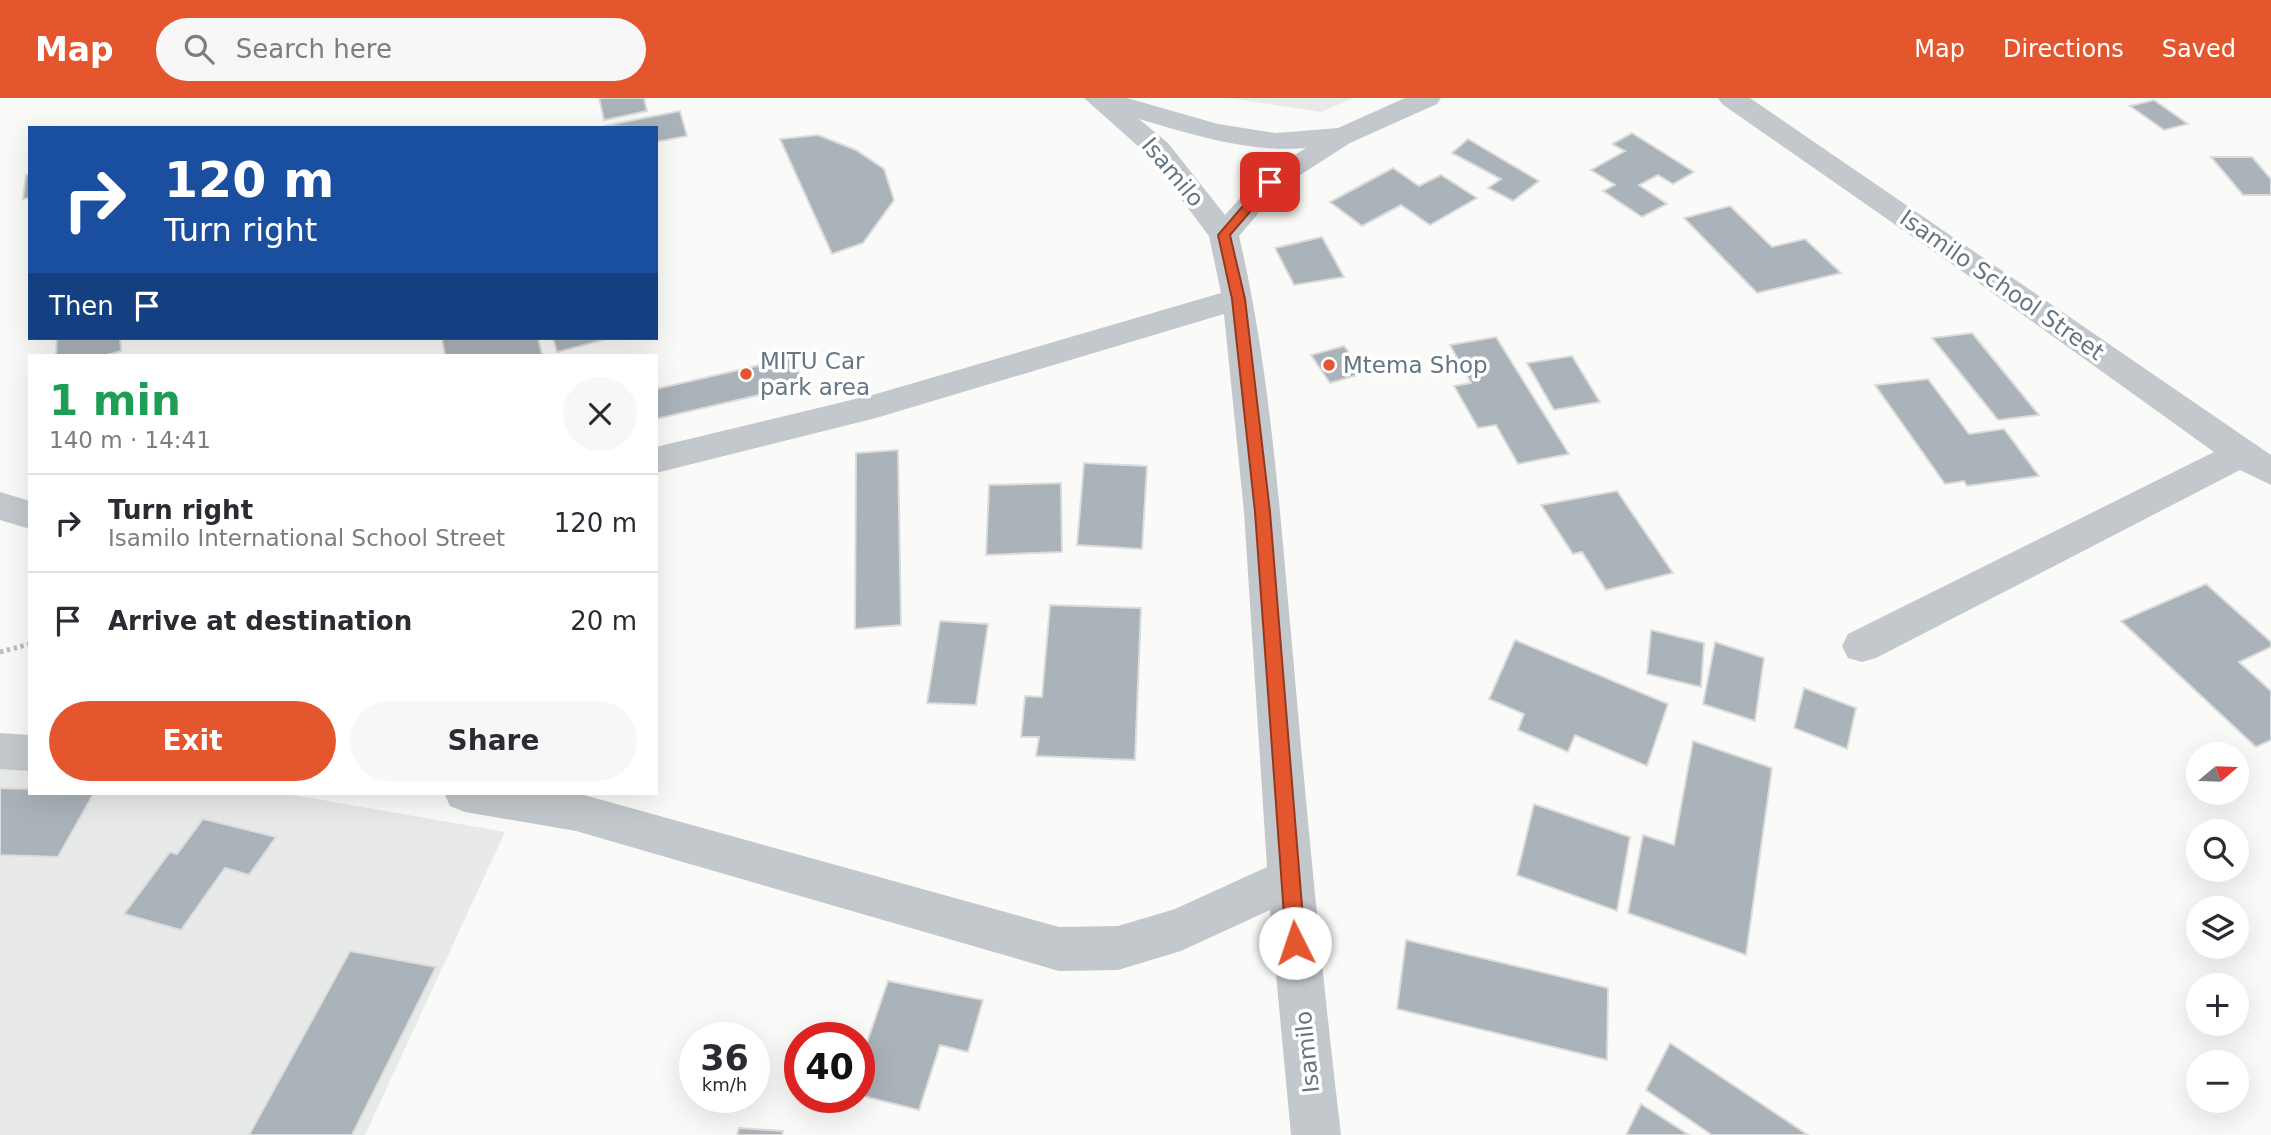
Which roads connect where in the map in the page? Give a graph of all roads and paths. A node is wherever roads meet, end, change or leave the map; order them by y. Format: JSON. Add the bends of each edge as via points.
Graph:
{"nodes":[{"id":1,"x":1099,"y":98,"type":"edge"},
{"id":2,"x":1427,"y":98,"type":"edge"},
{"id":3,"x":1732,"y":98,"type":"edge"},
{"id":4,"x":1344,"y":136,"type":"junction"},
{"id":5,"x":1224,"y":235,"type":"junction"},
{"id":6,"x":1238,"y":299,"type":"junction"},
{"id":7,"x":658,"y":460,"type":"edge"},
{"id":8,"x":2256,"y":463,"type":"edge"},
{"id":9,"x":0,"y":506,"type":"edge"},
{"id":10,"x":28,"y":514,"type":"edge"},
{"id":11,"x":28,"y":645,"type":"edge"},
{"id":12,"x":1862,"y":646,"type":"dead end"},
{"id":13,"x":0,"y":652,"type":"edge"},
{"id":14,"x":0,"y":751,"type":"edge"},
{"id":15,"x":28,"y":753,"type":"edge"},
{"id":16,"x":477,"y":795,"type":"edge"},
{"id":17,"x":1291,"y":878,"type":"junction"},
{"id":18,"x":1316,"y":1135,"type":"edge"}],
"edges":[{"from":1,"to":4,"type":"street","via":[[1215,132],[1276,142]]},
{"from":1,"to":5,"type":"street","name":"Isamilo","via":[[1158,149]]},
{"from":2,"to":4,"type":"street"},
{"from":3,"to":8,"type":"street","name":"Isamilo School Street"},
{"from":4,"to":5,"type":"street","via":[[1270,182]]},
{"from":5,"to":6,"type":"street","name":"Isamilo"},
{"from":6,"to":7,"type":"street","via":[[938,390],[744,442]]},
{"from":6,"to":17,"type":"street","name":"Isamilo","via":[[1262,512]]},
{"from":8,"to":12,"type":"street"},
{"from":9,"to":10,"type":"street"},
{"from":11,"to":13,"type":"path"},
{"from":14,"to":15,"type":"street"},
{"from":16,"to":17,"type":"street","via":[[576,812],[1059,949],[1118,948],[1181,929]]},
{"from":17,"to":18,"type":"street","name":"Isamilo"}]}
